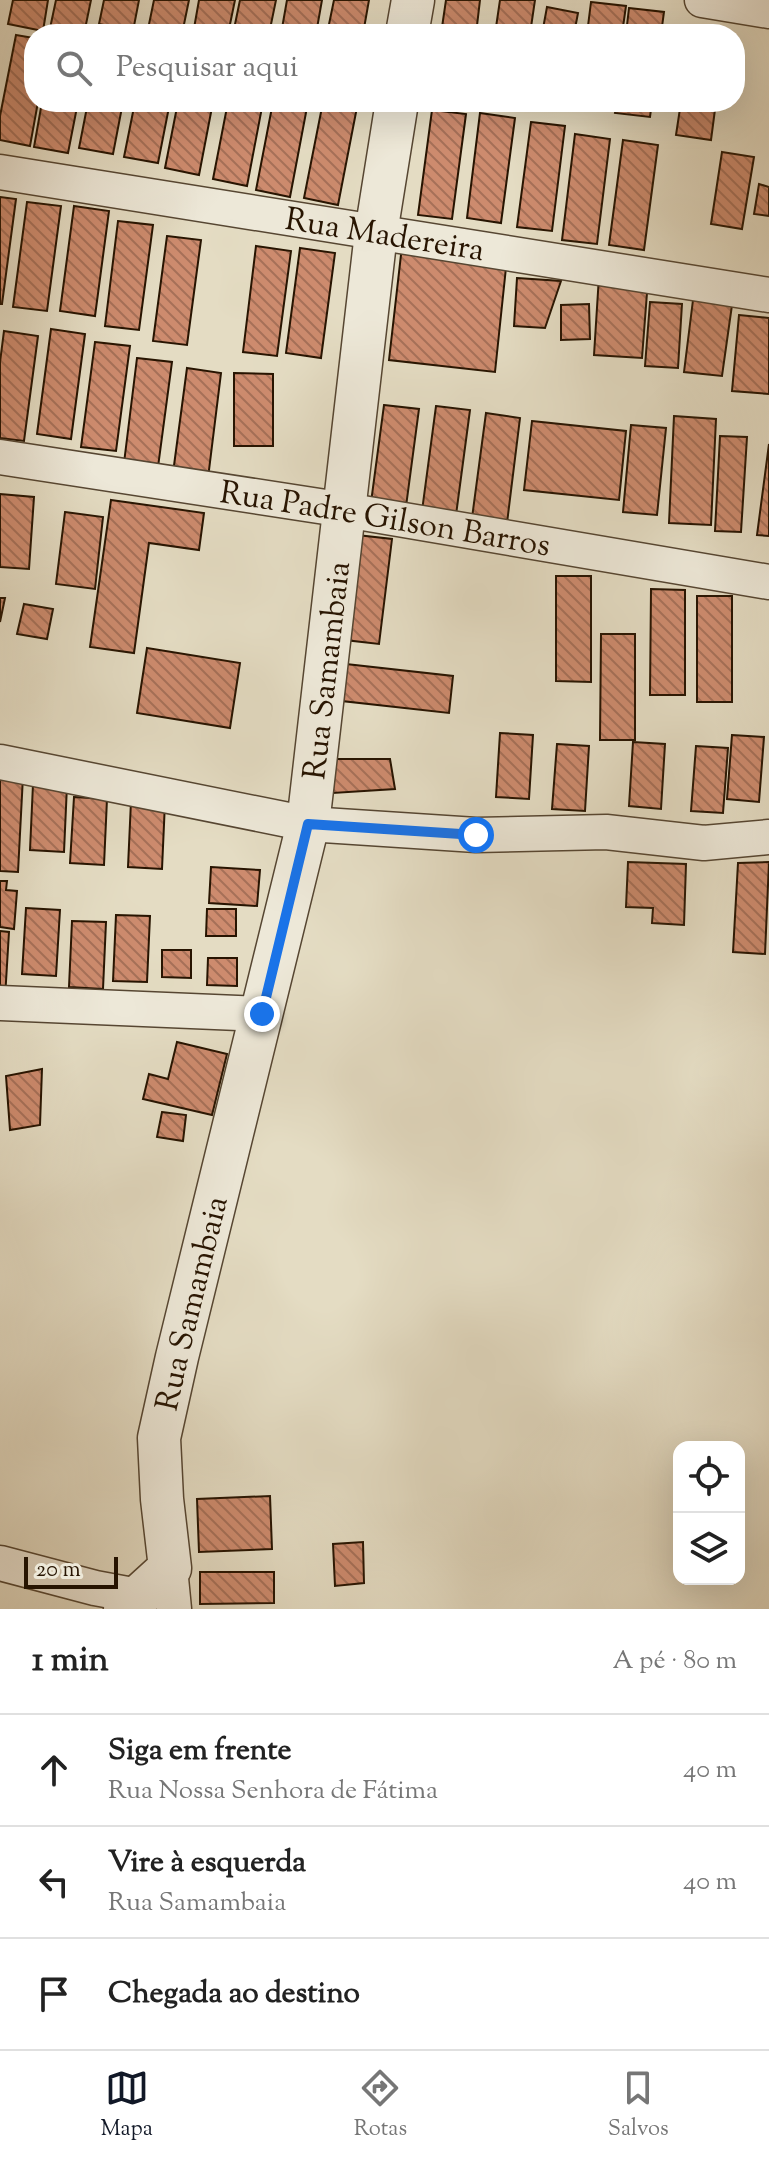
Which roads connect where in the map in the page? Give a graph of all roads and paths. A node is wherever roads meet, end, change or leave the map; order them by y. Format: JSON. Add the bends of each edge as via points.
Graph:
{"nodes":[{"id":1,"x":413,"y":0,"type":"edge"},
{"id":2,"x":702,"y":0,"type":"edge"},
{"id":3,"x":769,"y":11,"type":"edge"},
{"id":4,"x":409,"y":24,"type":"edge"},
{"id":5,"x":395,"y":112,"type":"edge"},
{"id":6,"x":0,"y":172,"type":"edge"},
{"id":7,"x":376,"y":233,"type":"junction"},
{"id":8,"x":769,"y":295,"type":"edge"},
{"id":9,"x":0,"y":457,"type":"edge"},
{"id":10,"x":345,"y":510,"type":"junction"},
{"id":11,"x":769,"y":582,"type":"edge"},
{"id":12,"x":0,"y":762,"type":"edge"},
{"id":13,"x":308,"y":824,"type":"junction"},
{"id":14,"x":769,"y":837,"type":"edge"},
{"id":15,"x":0,"y":1003,"type":"edge"},
{"id":16,"x":262,"y":1014,"type":"junction"},
{"id":17,"x":0,"y":1563,"type":"edge"},
{"id":18,"x":146,"y":1605,"type":"edge"}],
"edges":[{"from":1,"to":4,"type":"street"},
{"from":2,"to":3,"type":"street"},
{"from":5,"to":7,"type":"street","name":"Rua Samambaia"},
{"from":6,"to":7,"type":"street","name":"Rua Madereira"},
{"from":7,"to":8,"type":"street","name":"Rua Madereira"},
{"from":7,"to":10,"type":"street","name":"Rua Samambaia"},
{"from":9,"to":10,"type":"street","name":"Rua Padre Gilson Barros"},
{"from":10,"to":11,"type":"street","name":"Rua Padre Gilson Barros"},
{"from":10,"to":13,"type":"street","name":"Rua Samambaia"},
{"from":12,"to":13,"type":"street"},
{"from":13,"to":14,"type":"street","via":[[476,835],[606,832],[704,843]]},
{"from":13,"to":16,"type":"street","name":"Rua Samambaia"},
{"from":15,"to":16,"type":"street"},
{"from":16,"to":18,"type":"street","name":"Rua Samambaia","via":[[159,1438],[170,1568]]},
{"from":17,"to":18,"type":"street"}]}
